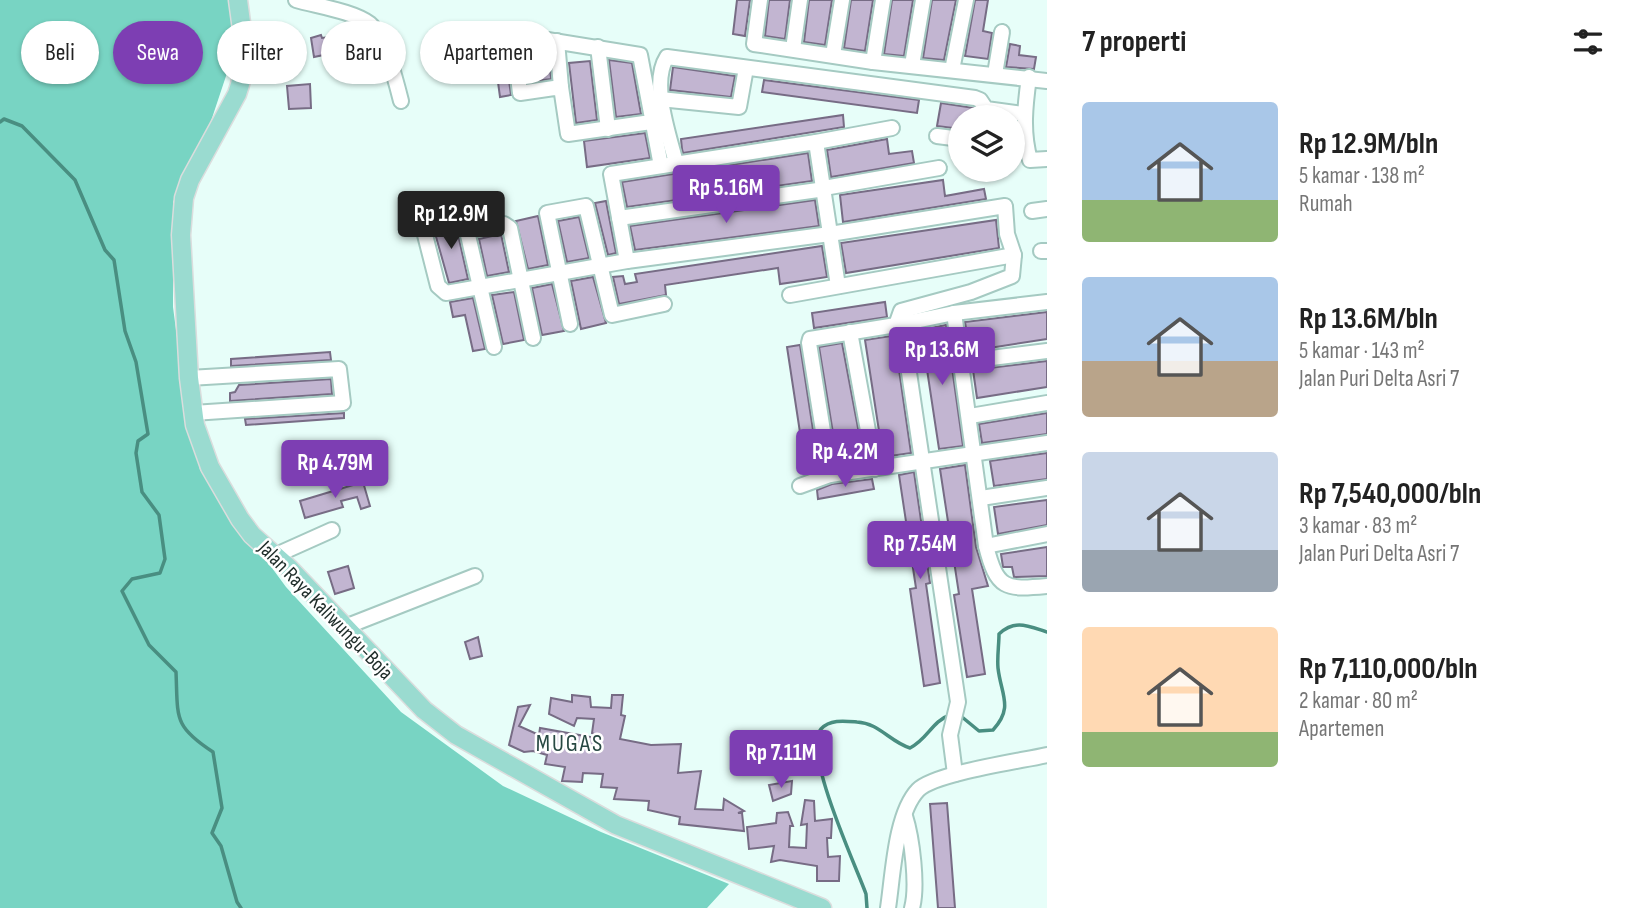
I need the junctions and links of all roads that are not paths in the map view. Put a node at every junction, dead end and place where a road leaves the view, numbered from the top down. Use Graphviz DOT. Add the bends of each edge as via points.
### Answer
graph roads {
  1 [pos="238,0"];
  2 [pos="296,0"];
  3 [pos="760,0"];
  4 [pos="800,0"];
  5 [pos="842,0"];
  6 [pos="883,0"];
  7 [pos="923,0"];
  8 [pos="966,0"];
  9 [pos="1002,32"];
  10 [pos="557,41"];
  11 [pos="598,47"];
  12 [pos="793,49"];
  13 [pos="833,55"];
  14 [pos="873,62"];
  15 [pos="912,65"];
  16 [pos="746,68"];
  17 [pos="952,70"];
  18 [pos="995,74"];
  19 [pos="1029,77"];
  20 [pos="1047,81"];
  21 [pos="519,84"];
  22 [pos="561,87"];
  23 [pos="660,99"];
  24 [pos="401,100"];
  25 [pos="983,105"];
  26 [pos="1024,105"];
  27 [pos="651,122"];
  28 [pos="608,128"];
  29 [pos="892,128"];
  30 [pos="937,136"];
  31 [pos="948,137"];
  32 [pos="816,142"];
  33 [pos="1025,154"];
  34 [pos="1047,159"];
  35 [pos="668,165"];
  36 [pos="939,167"];
  37 [pos="825,189"];
  38 [pos="619,218"];
  39 [pos="423,227"];
  40 [pos="830,234"];
  41 [pos="1014,255"];
  42 [pos="627,261"];
  43 [pos="601,266"];
  44 [pos="558,273"];
  45 [pos="521,281"];
  46 [pos="838,286"];
  47 [pos="481,289"];
  48 [pos="790,295"];
  49 [pos="1047,302"];
  50 [pos="664,304"];
  51 [pos="954,313"];
  52 [pos="570,324"];
  53 [pos="896,325"];
  54 [pos="850,332"];
  55 [pos="533,338"];
  56 [pos="494,347"];
  57 [pos="1047,351"];
  58 [pos="960,362"];
  59 [pos="188,377"];
  60 [pos="1047,403"];
  61 [pos="193,413"];
  62 [pos="970,416"];
  63 [pos="1047,443"];
  64 [pos="974,453"];
  65 [pos="924,461"];
  66 [pos="875,469"];
  67 [pos="830,475"];
  68 [pos="800,486"];
  69 [pos="1047,488"];
  70 [pos="981,498"];
  71 [pos="332,530"];
  72 [pos="1047,534"];
  73 [pos="986,546"];
  74 [pos="274,556"];
  75 [pos="475,576"];
  76 [pos="1047,586"];
  77 [pos="345,627"];
  78 [pos="1047,755"];
  79 [pos="955,774"];
  80 [pos="905,815"];
  81 [pos="822,908"];
  82 [pos="888,908"];
  83 [pos="912,908"];
  1 -- 59 [label="main road, Jalan Raya Kaliwungu-Boja" via="243,78 190,180 183,205"];
  2 -- 24 [label="street" via="356,16 370,25"];
  3 -- 12 [label="street" via="754,44"];
  4 -- 12 [label="street"];
  5 -- 13 [label="street"];
  6 -- 14 [label="street"];
  7 -- 15 [label="street"];
  8 -- 17 [label="street"];
  9 -- 18 [label="street"];
  10 -- 11 [label="street"];
  10 -- 22 [label="street"];
  11 -- 27 [label="street" via="640,55"];
  11 -- 28 [label="street"];
  12 -- 13 [label="street"];
  13 -- 14 [label="street"];
  14 -- 15 [label="street"];
  15 -- 17 [label="street"];
  16 -- 23 [label="street" via="739,107"];
  16 -- 23 [label="street" via="667,57 662,64"];
  16 -- 25 [label="street" via="975,98"];
  17 -- 18 [label="street"];
  18 -- 19 [label="street"];
  19 -- 20 [label="street"];
  19 -- 26 [label="street"];
  21 -- 22 [label="street" via="520,93"];
  22 -- 28 [label="street" via="568,134"];
  23 -- 35 [label="street"];
  27 -- 28 [label="street"];
  27 -- 35 [label="street"];
  29 -- 32 [label="street"];
  30 -- 31 [label="street"];
  32 -- 35 [label="street"];
  32 -- 37 [label="street"];
  33 -- 34 [label="street" via="1030,160"];
  35 -- 38 [label="street" via="611,174"];
  36 -- 37 [label="street"];
  37 -- 38 [label="street"];
  37 -- 40 [label="street"];
  38 -- 42 [label="street"];
  39 -- 47 [label="street" via="440,291"];
  40 -- 41 [label="street" via="1005,206"];
  40 -- 42 [label="street"];
  40 -- 46 [label="street"];
  41 -- 46 [label="street"];
  41 -- 53 [label="street" via="1012,275 971,292 901,311"];
  42 -- 43 [label="street"];
  43 -- 44 [label="street"];
  43 -- 44 [label="street" via="586,206 560,210 547,213"];
  43 -- 50 [label="street" via="612,315"];
  44 -- 45 [label="street"];
  44 -- 52 [label="street"];
  45 -- 47 [label="street"];
  45 -- 47 [label="street" via="510,228 504,224 466,226"];
  45 -- 55 [label="street"];
  46 -- 48 [label="street"];
  47 -- 56 [label="street"];
  49 -- 51 [label="street"];
  51 -- 53 [label="street"];
  51 -- 58 [label="street"];
  53 -- 54 [label="street"];
  53 -- 65 [label="street" via="904,339"];
  54 -- 66 [label="street"];
  54 -- 67 [label="street" via="810,339 809,343"];
  57 -- 58 [label="street"];
  58 -- 62 [label="street"];
  59 -- 61 [label="main road, Jalan Raya Kaliwungu-Boja"];
  59 -- 61 [label="street" via="339,369 343,403"];
  60 -- 62 [label="street"];
  61 -- 74 [label="main road, Jalan Raya Kaliwungu-Boja" via="201,446 224,493 252,535"];
  62 -- 64 [label="street"];
  63 -- 64 [label="street"];
  64 -- 65 [label="street"];
  64 -- 70 [label="street"];
  65 -- 66 [label="street"];
  65 -- 79 [label="street" via="958,702 950,735"];
  66 -- 67 [label="street"];
  67 -- 68 [label="street"];
  69 -- 70 [label="street"];
  70 -- 73 [label="street"];
  71 -- 74 [label="street"];
  72 -- 73 [label="street"];
  73 -- 76 [label="street" via="992,570 1001,581 1017,589"];
  74 -- 77 [label="main road, Jalan Raya Kaliwungu-Boja"];
  75 -- 77 [label="street"];
  77 -- 81 [label="main road, Jalan Raya Kaliwungu-Boja" via="424,710 485,753 616,825"];
  78 -- 79 [label="street"];
  79 -- 80 [label="street" via="921,787"];
  80 -- 82 [label="street"];
  80 -- 83 [label="street" via="910,832"];
}
